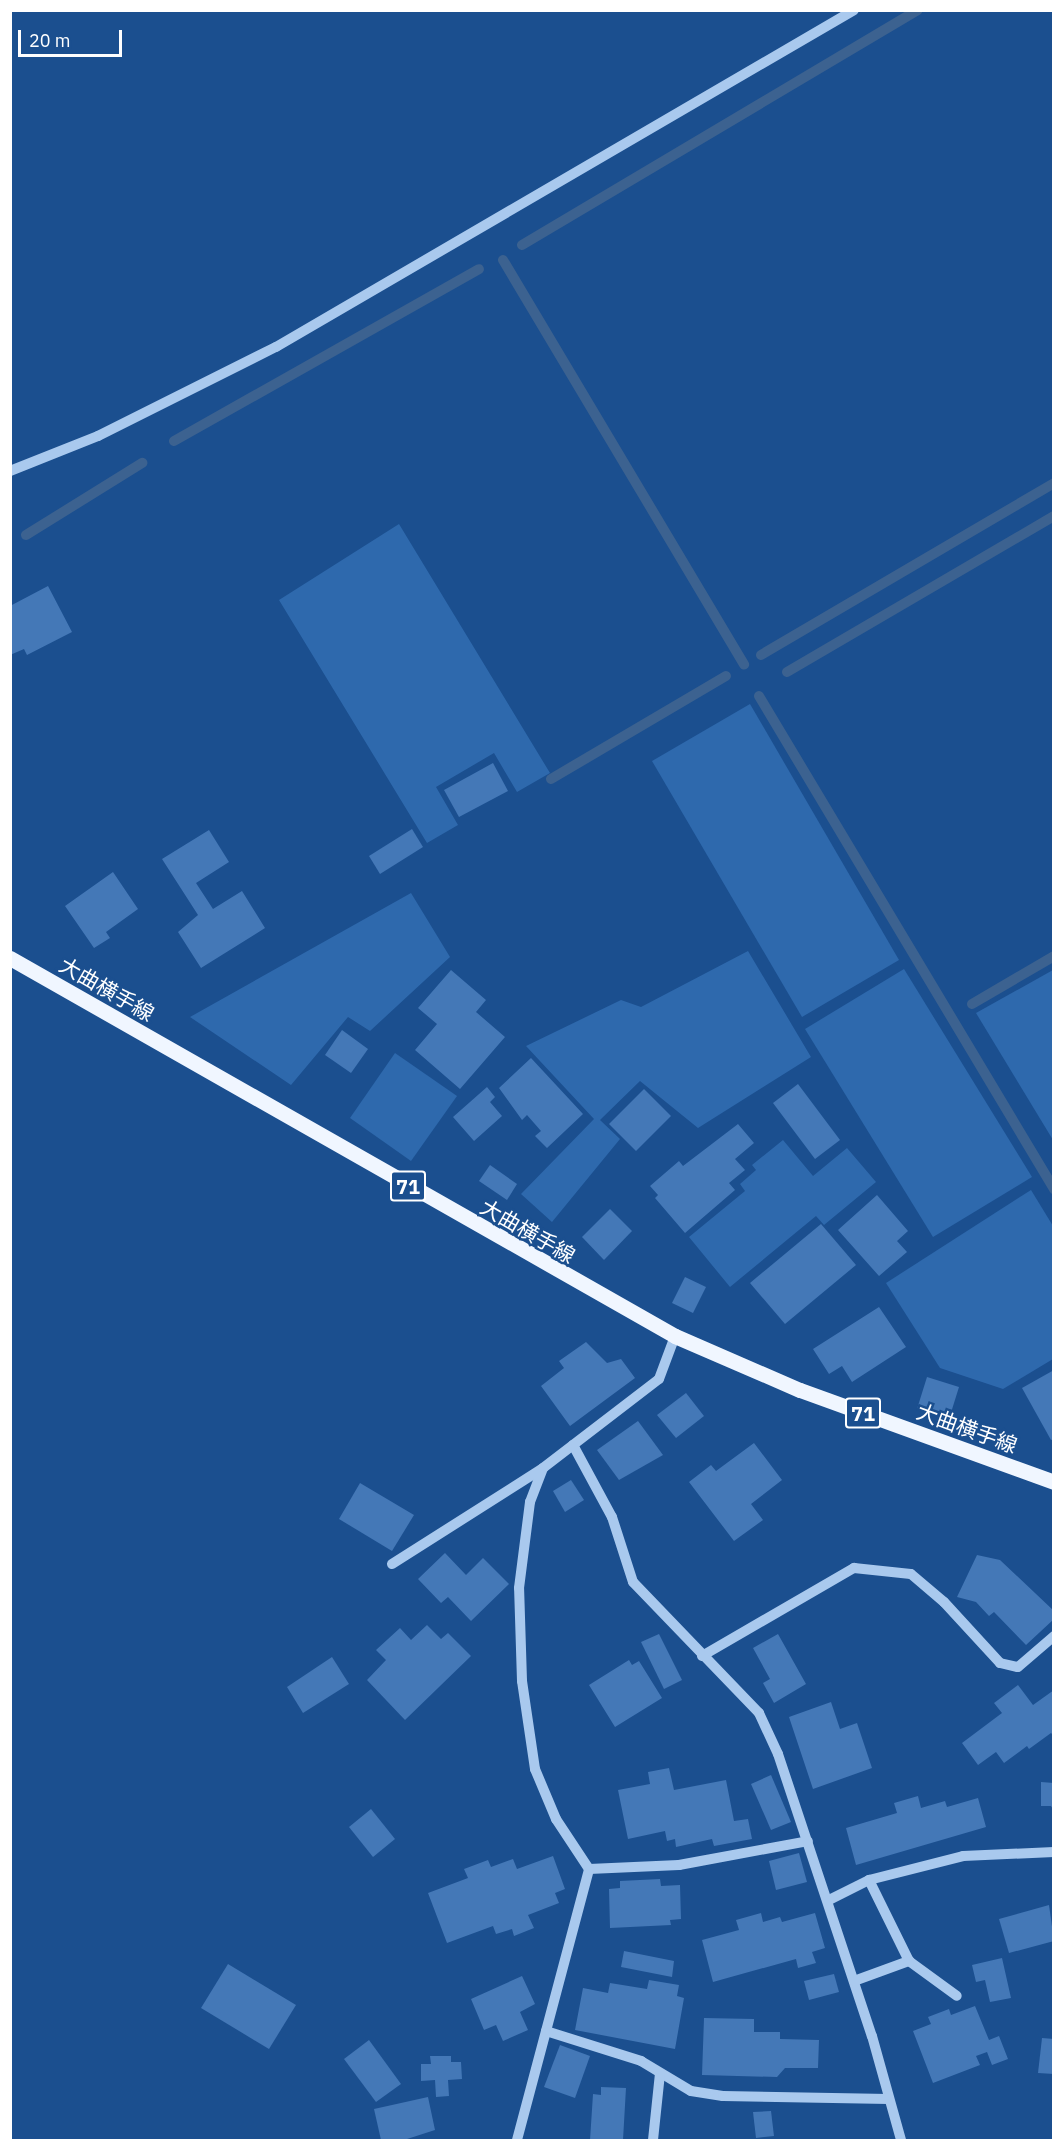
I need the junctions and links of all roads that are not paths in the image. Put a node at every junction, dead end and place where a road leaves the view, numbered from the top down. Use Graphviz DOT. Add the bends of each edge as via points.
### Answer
graph roads {
  1 [pos="854,10"];
  2 [pos="10,471"];
  3 [pos="10,958"];
  4 [pos="675,1336"];
  5 [pos="573,1445"];
  6 [pos="543,1468"];
  7 [pos="1053,1482"];
  8 [pos="392,1564"];
  9 [pos="1053,1636"];
  10 [pos="702,1656"];
  11 [pos="808,1841"];
  12 [pos="1053,1852"];
  13 [pos="589,1869"];
  14 [pos="869,1880"];
  15 [pos="829,1900"];
  16 [pos="909,1961"];
  17 [pos="854,1981"];
  18 [pos="957,1996"];
  19 [pos="546,2031"];
  20 [pos="660,2073"];
  21 [pos="889,2098"];
  22 [pos="517,2140"];
  23 [pos="653,2140"];
  24 [pos="900,2140"];
  1 -- 2 [label="street" via="276,347 98,436"];
  3 -- 4 [label="main road, 大曲横手線 / 71"];
  4 -- 5 [label="street" via="658,1379"];
  4 -- 7 [label="main road, 大曲横手線 / 71" via="800,1390"];
  5 -- 6 [label="street"];
  5 -- 10 [label="street" via="612,1517 633,1581"];
  6 -- 8 [label="street"];
  6 -- 13 [label="street" via="530,1502 519,1588 522,1681 535,1769 556,1820"];
  9 -- 10 [label="street" via="1018,1667 1000,1663 944,1602 911,1574 854,1568"];
  10 -- 11 [label="street" via="759,1713"];
  11 -- 13 [label="street" via="679,1865"];
  11 -- 15 [label="street"];
  12 -- 14 [label="street" via="963,1856"];
  13 -- 19 [label="street"];
  14 -- 15 [label="street"];
  14 -- 16 [label="street"];
  15 -- 17 [label="street"];
  16 -- 17 [label="street"];
  16 -- 18 [label="street"];
  17 -- 21 [label="street"];
  19 -- 20 [label="street" via="641,2061"];
  19 -- 22 [label="street"];
  20 -- 21 [label="street" via="691,2091 723,2096"];
  20 -- 23 [label="street"];
  21 -- 24 [label="street"];
}
